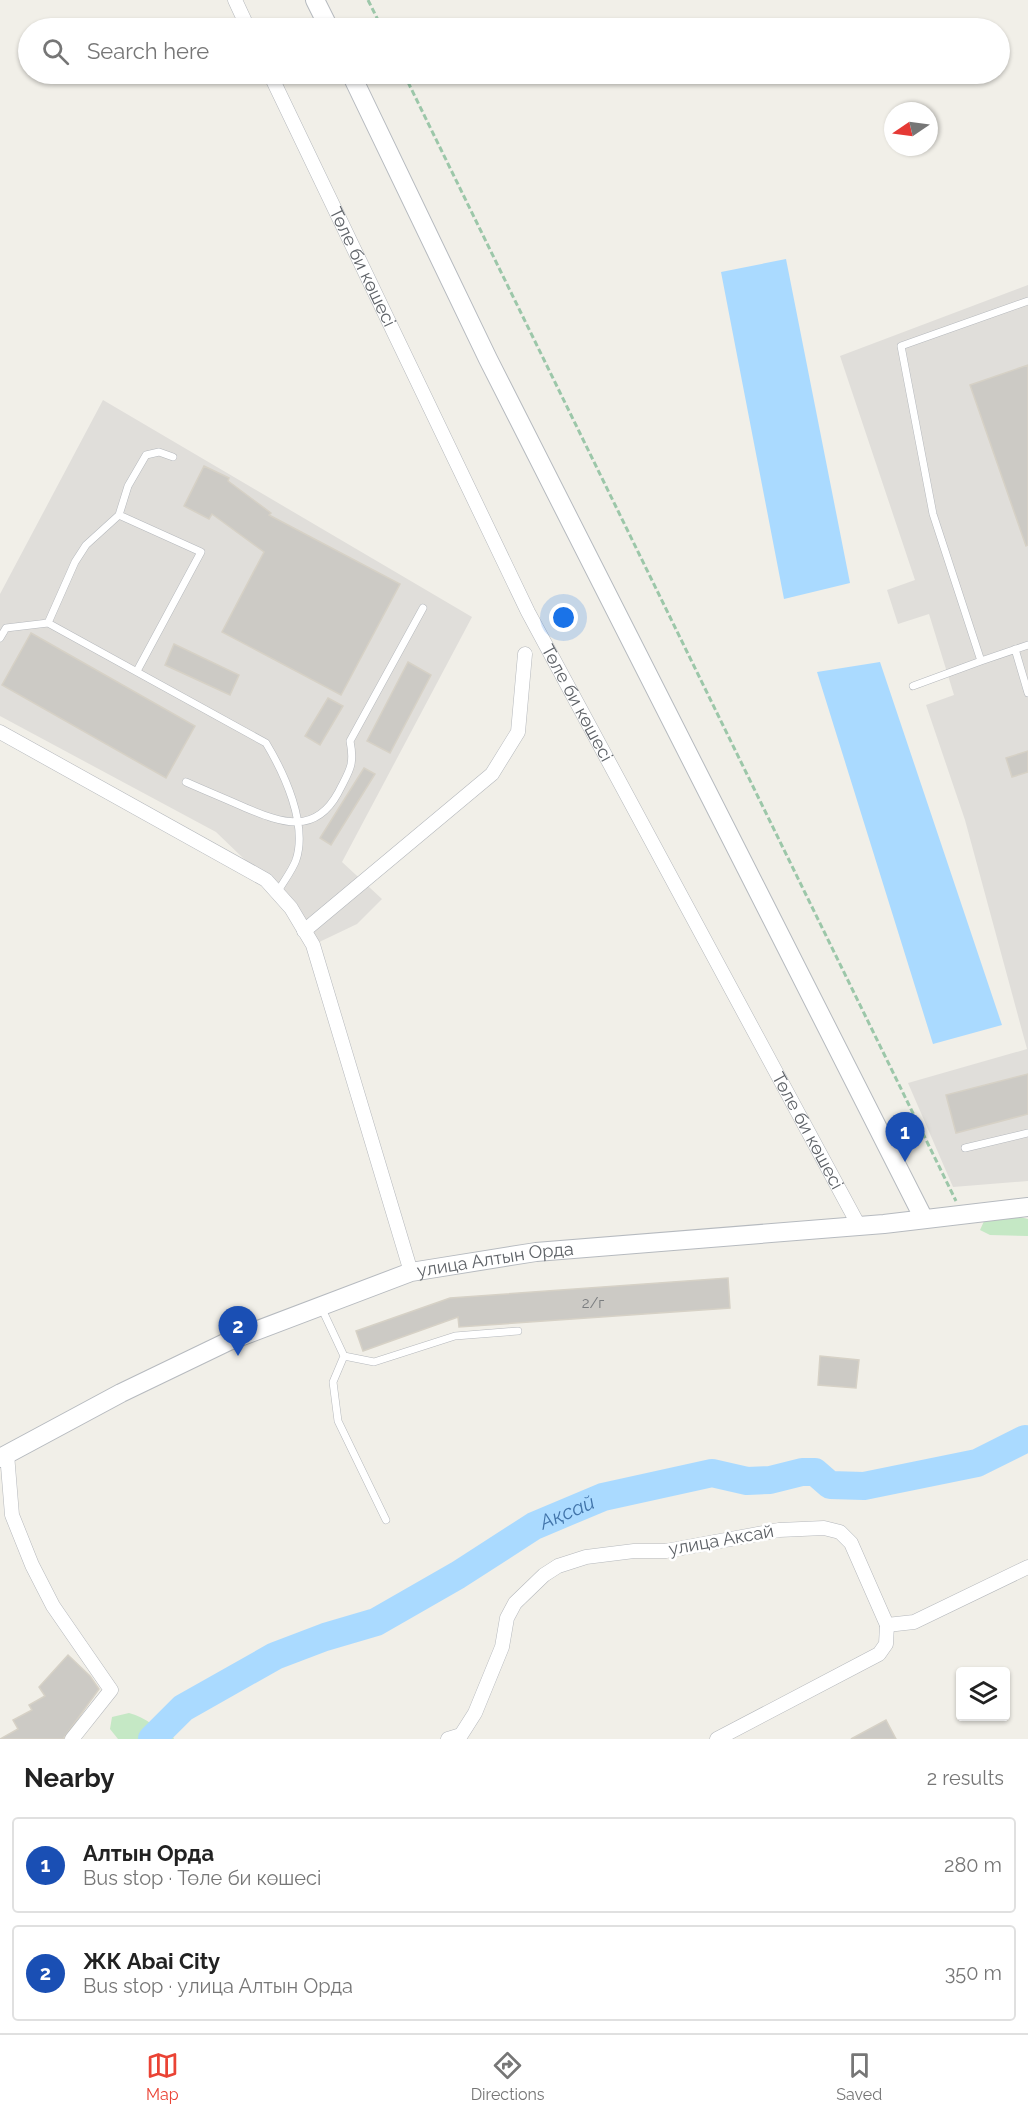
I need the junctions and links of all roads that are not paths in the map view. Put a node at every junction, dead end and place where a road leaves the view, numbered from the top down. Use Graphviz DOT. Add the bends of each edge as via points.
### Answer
graph roads {
  1 [pos="235,0"];
  2 [pos="315,0"];
  3 [pos="243,18"];
  4 [pos="324,18"];
  5 [pos="275,84"];
  6 [pos="356,84"];
  7 [pos="1028,301"];
  8 [pos="173,457"];
  9 [pos="119,515"];
  10 [pos="423,608"];
  11 [pos="48,623"];
  12 [pos="0,638"];
  13 [pos="1028,645"];
  14 [pos="1015,649"];
  15 [pos="525,654"];
  16 [pos="981,661"];
  17 [pos="137,671"];
  18 [pos="1026,679"];
  19 [pos="913,686"];
  20 [pos="1028,693"];
  21 [pos="0,732"];
  22 [pos="186,782"];
  23 [pos="298,823"];
  24 [pos="277,893"];
  25 [pos="304,931"];
  26 [pos="1028,1133"];
  27 [pos="965,1148"];
  28 [pos="1028,1208"];
  29 [pos="924,1219"];
  30 [pos="859,1226"];
  31 [pos="411,1272"];
  32 [pos="320,1305"];
  33 [pos="518,1331"];
  34 [pos="344,1356"];
  35 [pos="4,1456"];
  36 [pos="386,1520"];
  37 [pos="1028,1567"];
  38 [pos="887,1625"];
  39 [pos="72,1739"];
  40 [pos="448,1739"];
  41 [pos="717,1739"];
  1 -- 3 [label="street"];
  2 -- 4 [label="main road"];
  5 -- 30 [label="street, Төле би көшесі" via="528,612"];
  6 -- 29 [label="main road" via="488,359"];
  7 -- 16 [label="lane" via="901,346 933,514"];
  8 -- 9 [label="lane" via="159,452 146,455 128,486"];
  9 -- 11 [label="lane" via="86,545"];
  9 -- 17 [label="lane" via="201,552"];
  10 -- 23 [label="lane" via="350,741 354,762 333,800 308,821"];
  11 -- 12 [label="lane" via="6,628"];
  11 -- 17 [label="lane"];
  13 -- 14 [label="lane"];
  14 -- 16 [label="lane"];
  14 -- 18 [label="lane"];
  15 -- 25 [label="street" via="518,732 492,774"];
  16 -- 19 [label="lane"];
  17 -- 23 [label="lane" via="266,743 285,776"];
  18 -- 20 [label="lane"];
  21 -- 24 [label="street" via="266,880"];
  22 -- 23 [label="lane" via="273,821"];
  23 -- 24 [label="lane" via="296,859"];
  24 -- 25 [label="street"];
  25 -- 31 [label="street" via="313,945"];
  26 -- 27 [label="lane"];
  28 -- 29 [label="main road, улица Алтын Орда"];
  29 -- 30 [label="main road, улица Алтын Орда"];
  30 -- 31 [label="main road, улица Алтын Орда" via="536,1252"];
  31 -- 32 [label="main road, улица Алтын Орда"];
  32 -- 34 [label="lane"];
  32 -- 35 [label="main road, улица Алтын Орда" via="228,1341"];
  33 -- 34 [label="lane" via="455,1336 374,1362"];
  34 -- 36 [label="lane" via="333,1382 338,1422"];
  35 -- 39 [label="street" via="12,1515 32,1565 54,1606 111,1690"];
  37 -- 38 [label="street" via="914,1622"];
  38 -- 40 [label="street, улица Аксай" via="851,1544 840,1532 824,1528 779,1530 666,1551 586,1557 544,1575 515,1603 475,1713 461,1735"];
  38 -- 41 [label="street" via="886,1644 879,1654"];
}
